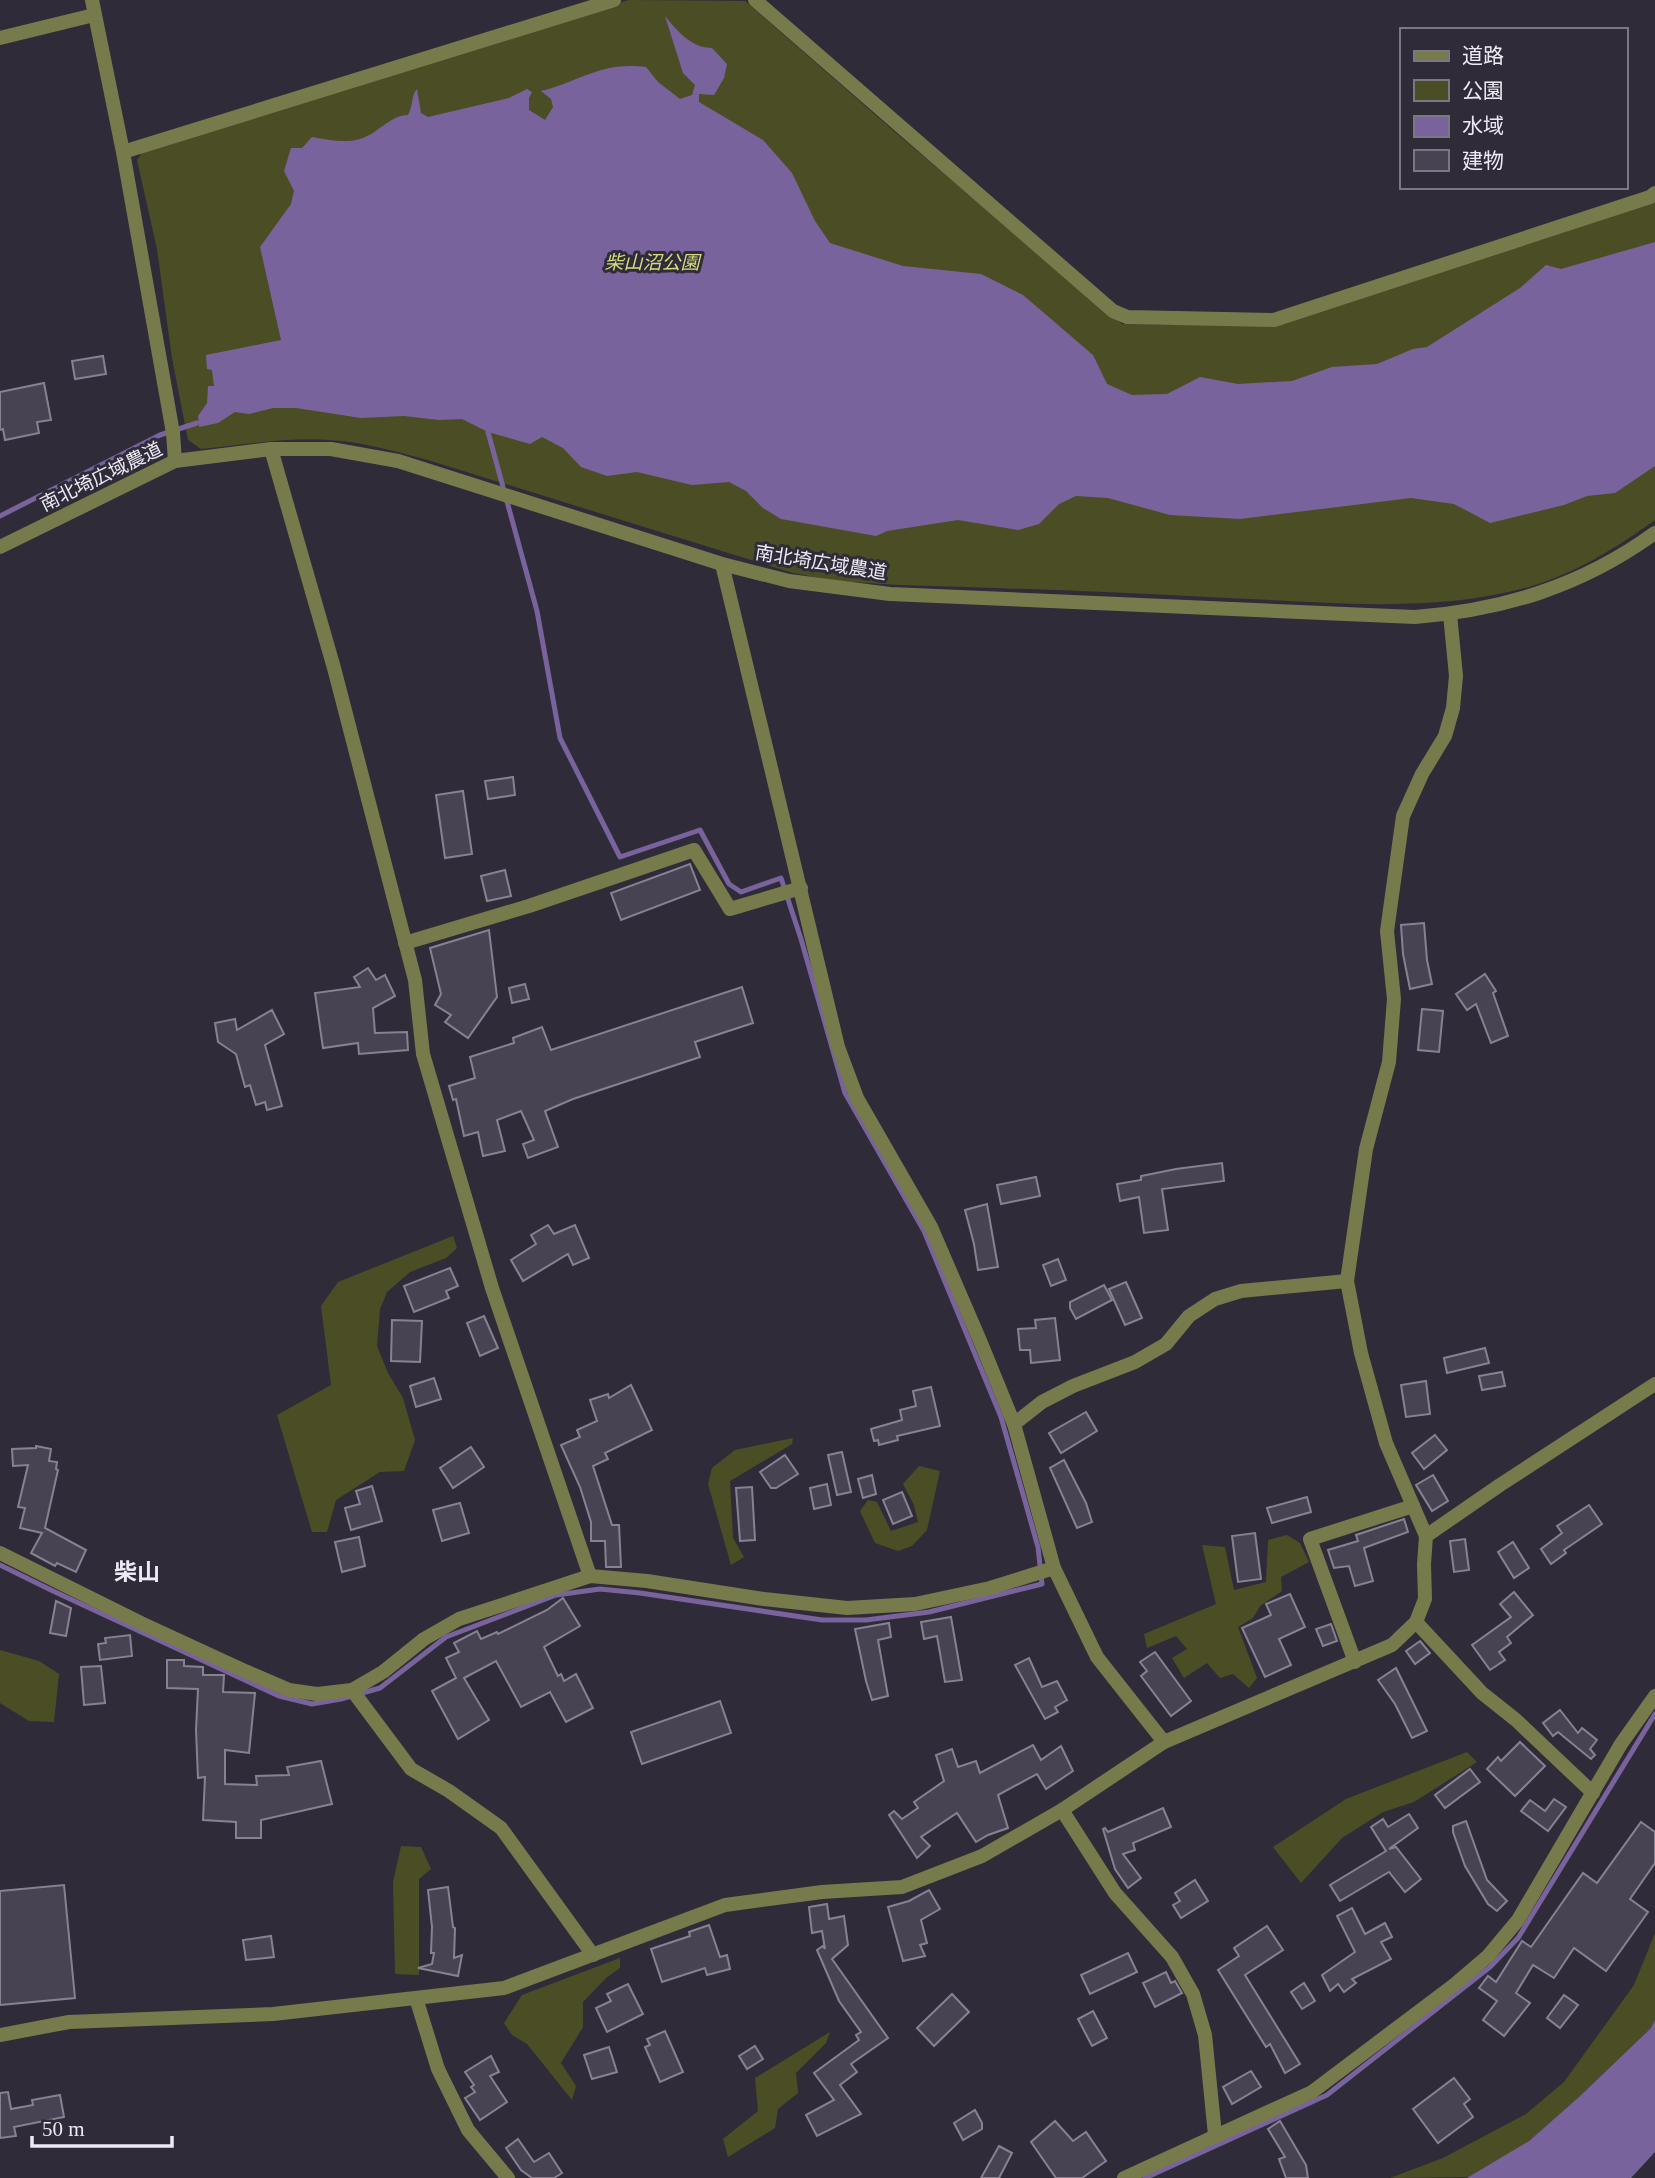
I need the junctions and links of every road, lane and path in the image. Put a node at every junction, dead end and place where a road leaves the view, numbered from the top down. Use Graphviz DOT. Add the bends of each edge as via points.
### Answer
graph roads {
  1 [pos="614,0"];
  2 [pos="755,0"];
  3 [pos="93,7"];
  4 [pos="0,38"];
  5 [pos="124,152"];
  6 [pos="1655,193"];
  7 [pos="271,449"];
  8 [pos="175,461"];
  9 [pos="1655,533"];
  10 [pos="0,547"];
  11 [pos="722,564"];
  12 [pos="1450,614"];
  13 [pos="801,888"];
  14 [pos="405,943"];
  15 [pos="1346,1281"];
  16 [pos="1655,1384"];
  17 [pos="1014,1424"];
  18 [pos="1413,1506"];
  19 [pos="1426,1536"];
  20 [pos="0,1553"];
  21 [pos="1054,1568"];
  22 [pos="590,1576"];
  23 [pos="1416,1622"];
  24 [pos="1355,1662"];
  25 [pos="352,1690"];
  26 [pos="1655,1696"];
  27 [pos="1164,1742"];
  28 [pos="1593,1793"];
  29 [pos="1062,1810"];
  30 [pos="593,1955"];
  31 [pos="416,1998"];
  32 [pos="0,2035"];
  33 [pos="1214,2135"];
  34 [pos="508,2178"];
  35 [pos="1124,2178"];
  1 -- 5 [label="street"];
  2 -- 6 [label="street" via="1103,302 1127,317 1274,320"];
  3 -- 4 [label="street"];
  3 -- 5 [label="street"];
  5 -- 8 [label="street"];
  7 -- 8 [label="street, 南北埼広域農道"];
  7 -- 11 [label="street, 南北埼広域農道" via="331,449 398,461"];
  7 -- 14 [label="street"];
  8 -- 10 [label="street, 南北埼広域農道"];
  9 -- 12 [label="street, 南北埼広域農道" via="1583,577 1519,601"];
  11 -- 12 [label="street, 南北埼広域農道" via="789,581 890,594 1415,617"];
  11 -- 13 [label="street"];
  12 -- 15 [label="street" via="1456,676 1452,708 1445,736 1403,816 1387,931 1394,999 1389,1062 1366,1149"];
  13 -- 14 [label="street" via="730,909 694,849"];
  13 -- 17 [label="street" via="838,1047 857,1098 931,1227"];
  14 -- 22 [label="street" via="415,980 423,1054 492,1288"];
  15 -- 17 [label="street" via="1241,1291 1215,1299 1189,1316 1166,1344 1042,1402"];
  15 -- 18 [label="street" via="1386,1443"];
  16 -- 19 [label="street"];
  17 -- 21 [label="street"];
  18 -- 19 [label="street"];
  18 -- 24 [label="street" via="1310,1539"];
  19 -- 23 [label="street" via="1425,1599"];
  20 -- 25 [label="street" via="289,1690 317,1694"];
  21 -- 22 [label="street" via="915,1604 847,1608"];
  21 -- 27 [label="street" via="1097,1657"];
  22 -- 25 [label="street" via="459,1619"];
  23 -- 24 [label="street" via="1392,1645"];
  23 -- 28 [label="street" via="1482,1693"];
  24 -- 27 [label="street"];
  25 -- 30 [label="street" via="411,1769 501,1828"];
  26 -- 28 [label="street"];
  27 -- 29 [label="street"];
  28 -- 33 [label="street" via="1518,1920 1488,1956 1312,2092"];
  29 -- 30 [label="street" via="982,1856 902,1887 725,1905"];
  29 -- 33 [label="street" via="1115,1893 1172,1957 1193,1994 1205,2035"];
  30 -- 31 [label="street" via="504,1988"];
  31 -- 32 [label="street" via="273,2014 69,2022"];
  31 -- 34 [label="street" via="438,2069 468,2130"];
  33 -- 35 [label="street"];
}
